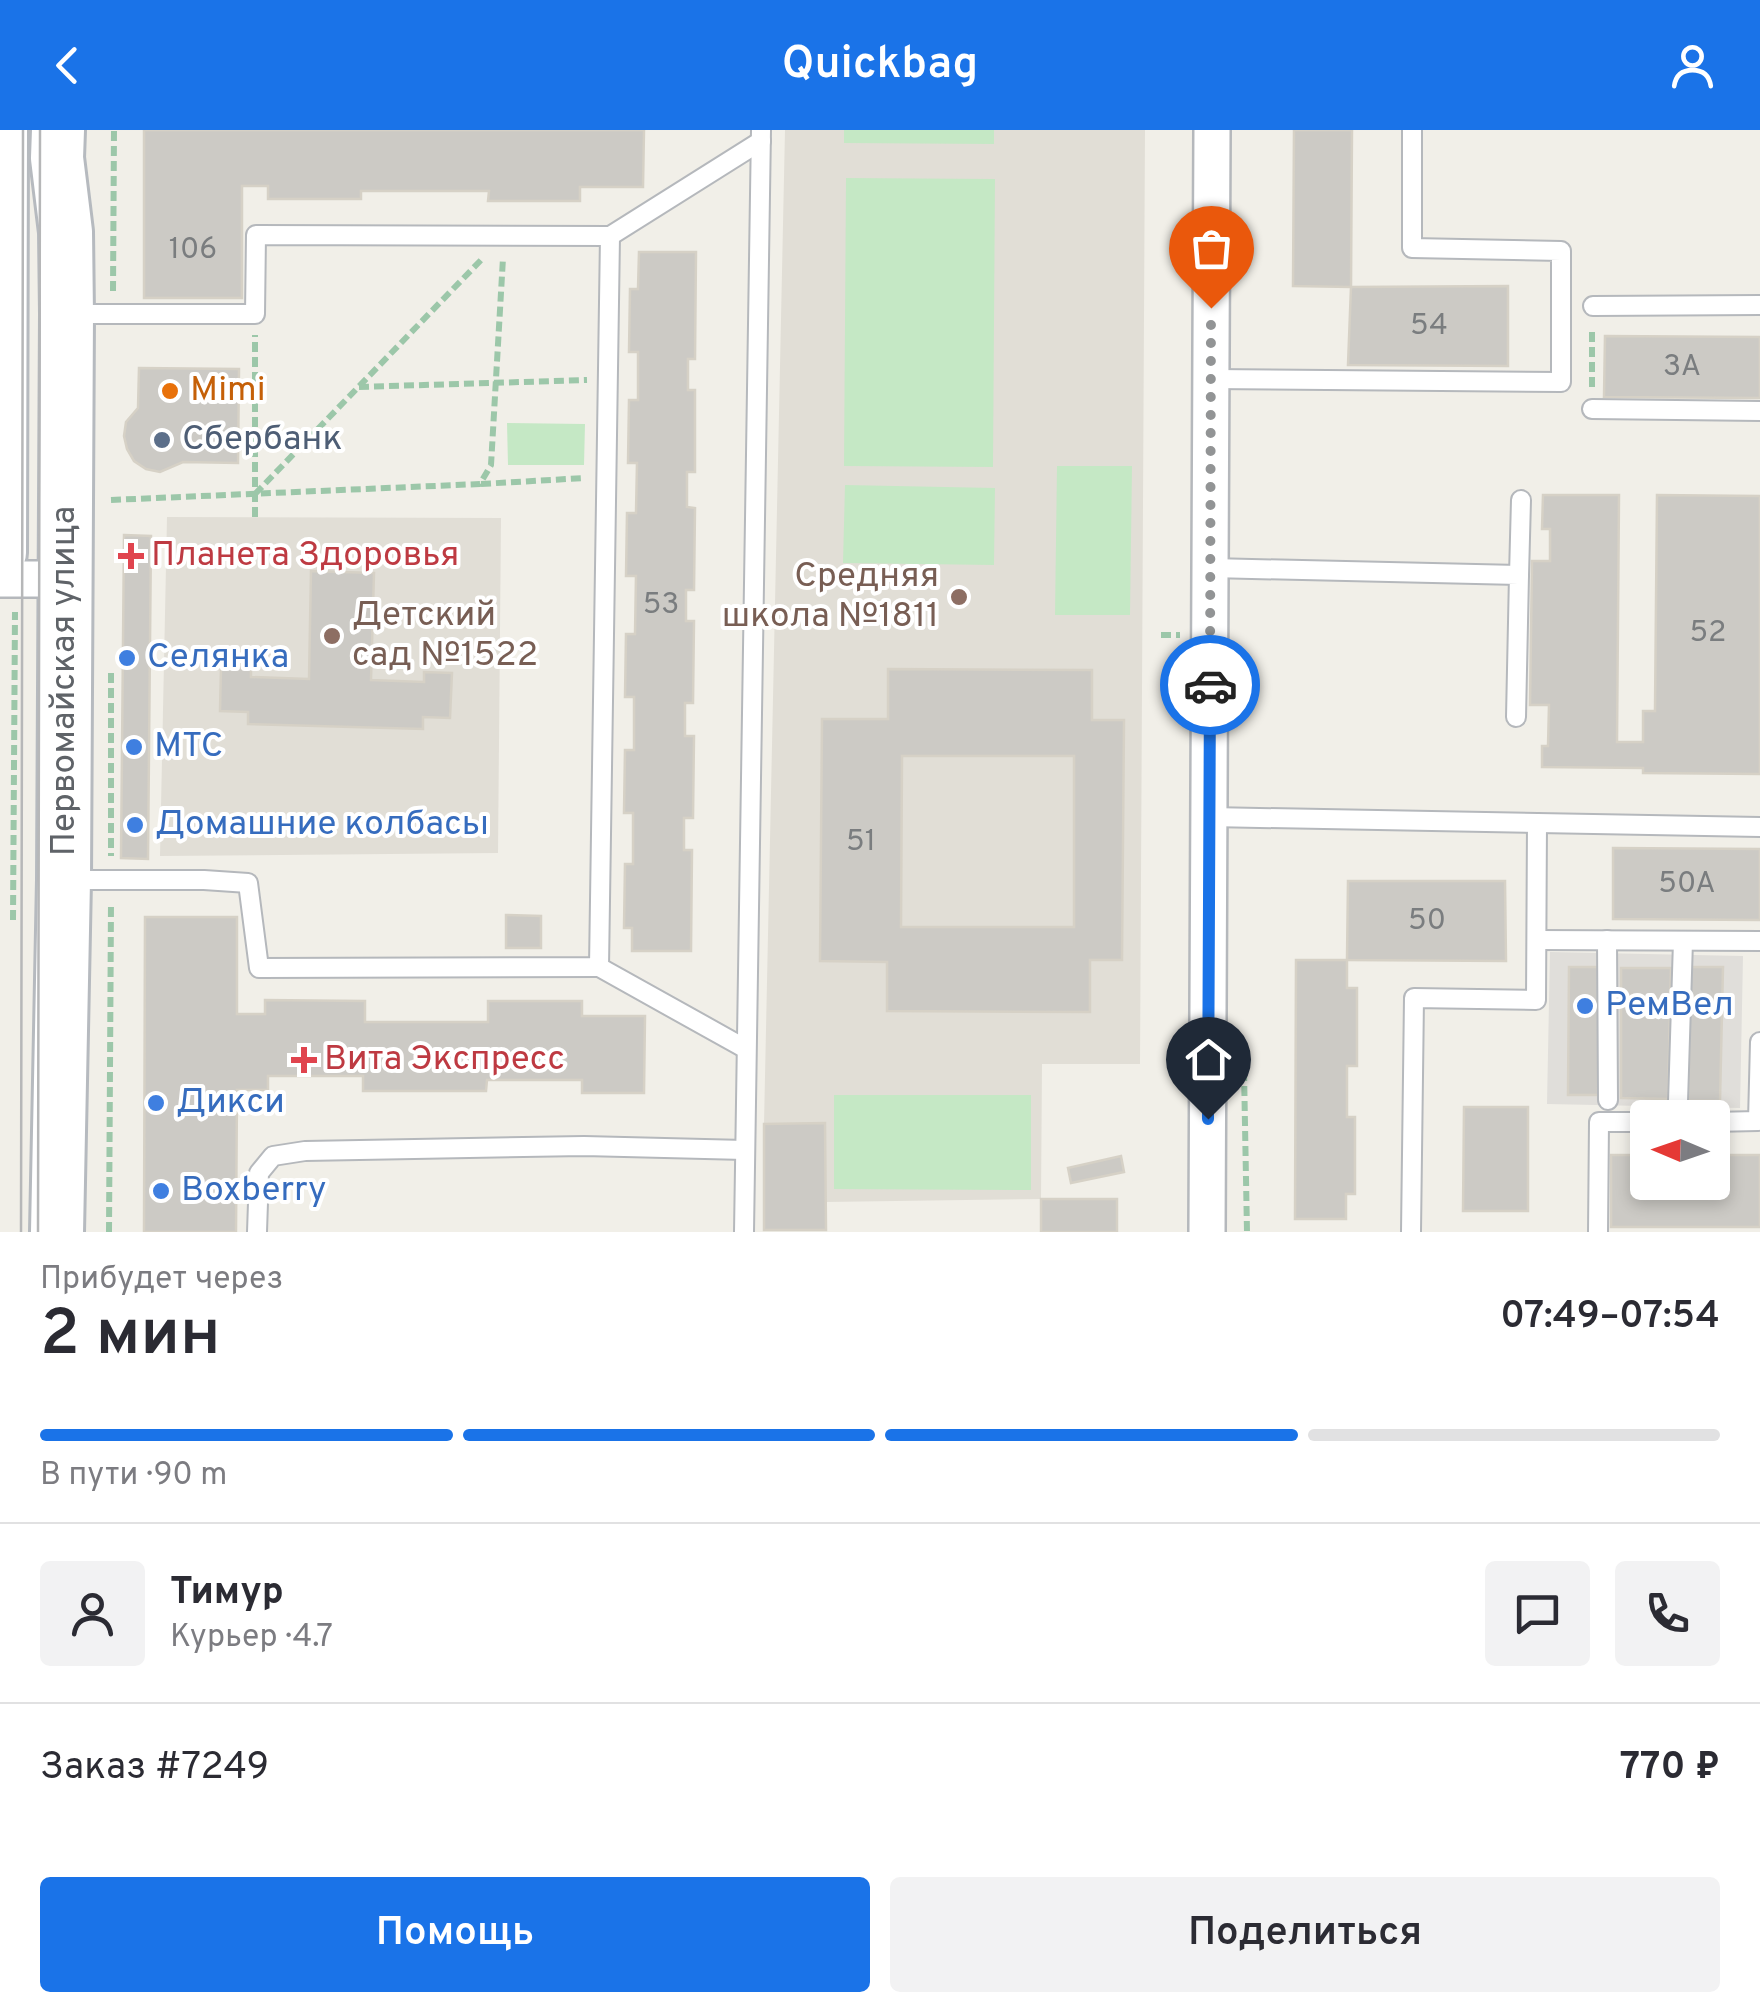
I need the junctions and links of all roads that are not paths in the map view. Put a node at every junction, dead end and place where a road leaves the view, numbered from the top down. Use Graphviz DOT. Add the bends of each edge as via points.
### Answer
graph roads {
  1 [pos="1,130"];
  2 [pos="58,130"];
  3 [pos="1212,130"];
  4 [pos="1412,130"];
  5 [pos="761,135"];
  6 [pos="0,150"];
  7 [pos="610,236"];
  8 [pos="1760,305"];
  9 [pos="1592,306"];
  10 [pos="90,314"];
  11 [pos="1211,379"];
  12 [pos="1592,409"];
  13 [pos="1760,411"];
  14 [pos="1521,500"];
  15 [pos="0,553"];
  16 [pos="1211,568"];
  17 [pos="1519,576"];
  18 [pos="0,579"];
  19 [pos="64,579"];
  20 [pos="1516,718"];
  21 [pos="1210,817"];
  22 [pos="1537,823"];
  23 [pos="1760,826"];
  24 [pos="88,880"];
  25 [pos="1538,940"];
  26 [pos="1608,940"];
  27 [pos="1682,941"];
  28 [pos="1760,941"];
  29 [pos="598,967"];
  30 [pos="1760,1042"];
  31 [pos="746,1049"];
  32 [pos="1608,1100"];
  33 [pos="1678,1100"];
  34 [pos="1630,1122"];
  35 [pos="1730,1122"];
  36 [pos="745,1150"];
  37 [pos="57,1232"];
  38 [pos="257,1232"];
  39 [pos="744,1232"];
  40 [pos="1207,1232"];
  41 [pos="1411,1232"];
  42 [pos="1598,1232"];
  1 -- 6 [label="main road, Первомайская улица"];
  2 -- 10 [label="main road, Первомайская улица" via="66,232"];
  3 -- 11 [label="street"];
  4 -- 11 [label="lane" via="1412,248 1561,251 1562,382"];
  5 -- 7 [label="lane"];
  5 -- 31 [label="lane"];
  6 -- 15 [label="main road, Первомайская улица"];
  7 -- 10 [label="lane" via="256,235 255,314"];
  7 -- 29 [label="lane"];
  8 -- 9 [label="lane"];
  10 -- 19 [label="main road, Первомайская улица"];
  11 -- 16 [label="street"];
  12 -- 13 [label="lane"];
  14 -- 17 [label="lane"];
  16 -- 17 [label="lane"];
  16 -- 21 [label="street"];
  17 -- 20 [label="lane"];
  18 -- 19 [label="street"];
  19 -- 24 [label="main road, Первомайская улица"];
  21 -- 22 [label="lane"];
  21 -- 40 [label="street"];
  22 -- 23 [label="lane"];
  22 -- 25 [label="lane"];
  24 -- 29 [label="lane" via="248,883 259,968"];
  24 -- 37 [label="main road, Первомайская улица"];
  25 -- 26 [label="lane"];
  25 -- 41 [label="lane" via="1536,1000 1414,998"];
  26 -- 27 [label="lane"];
  26 -- 32 [label="lane"];
  27 -- 28 [label="lane"];
  27 -- 33 [label="lane"];
  29 -- 31 [label="lane"];
  30 -- 35 [label="lane" via="1758,1122"];
  31 -- 36 [label="lane"];
  34 -- 42 [label="lane" via="1600,1122"];
  36 -- 38 [label="lane" via="663,1156 305,1150 273,1156 258,1172"];
  36 -- 39 [label="lane"];
}
